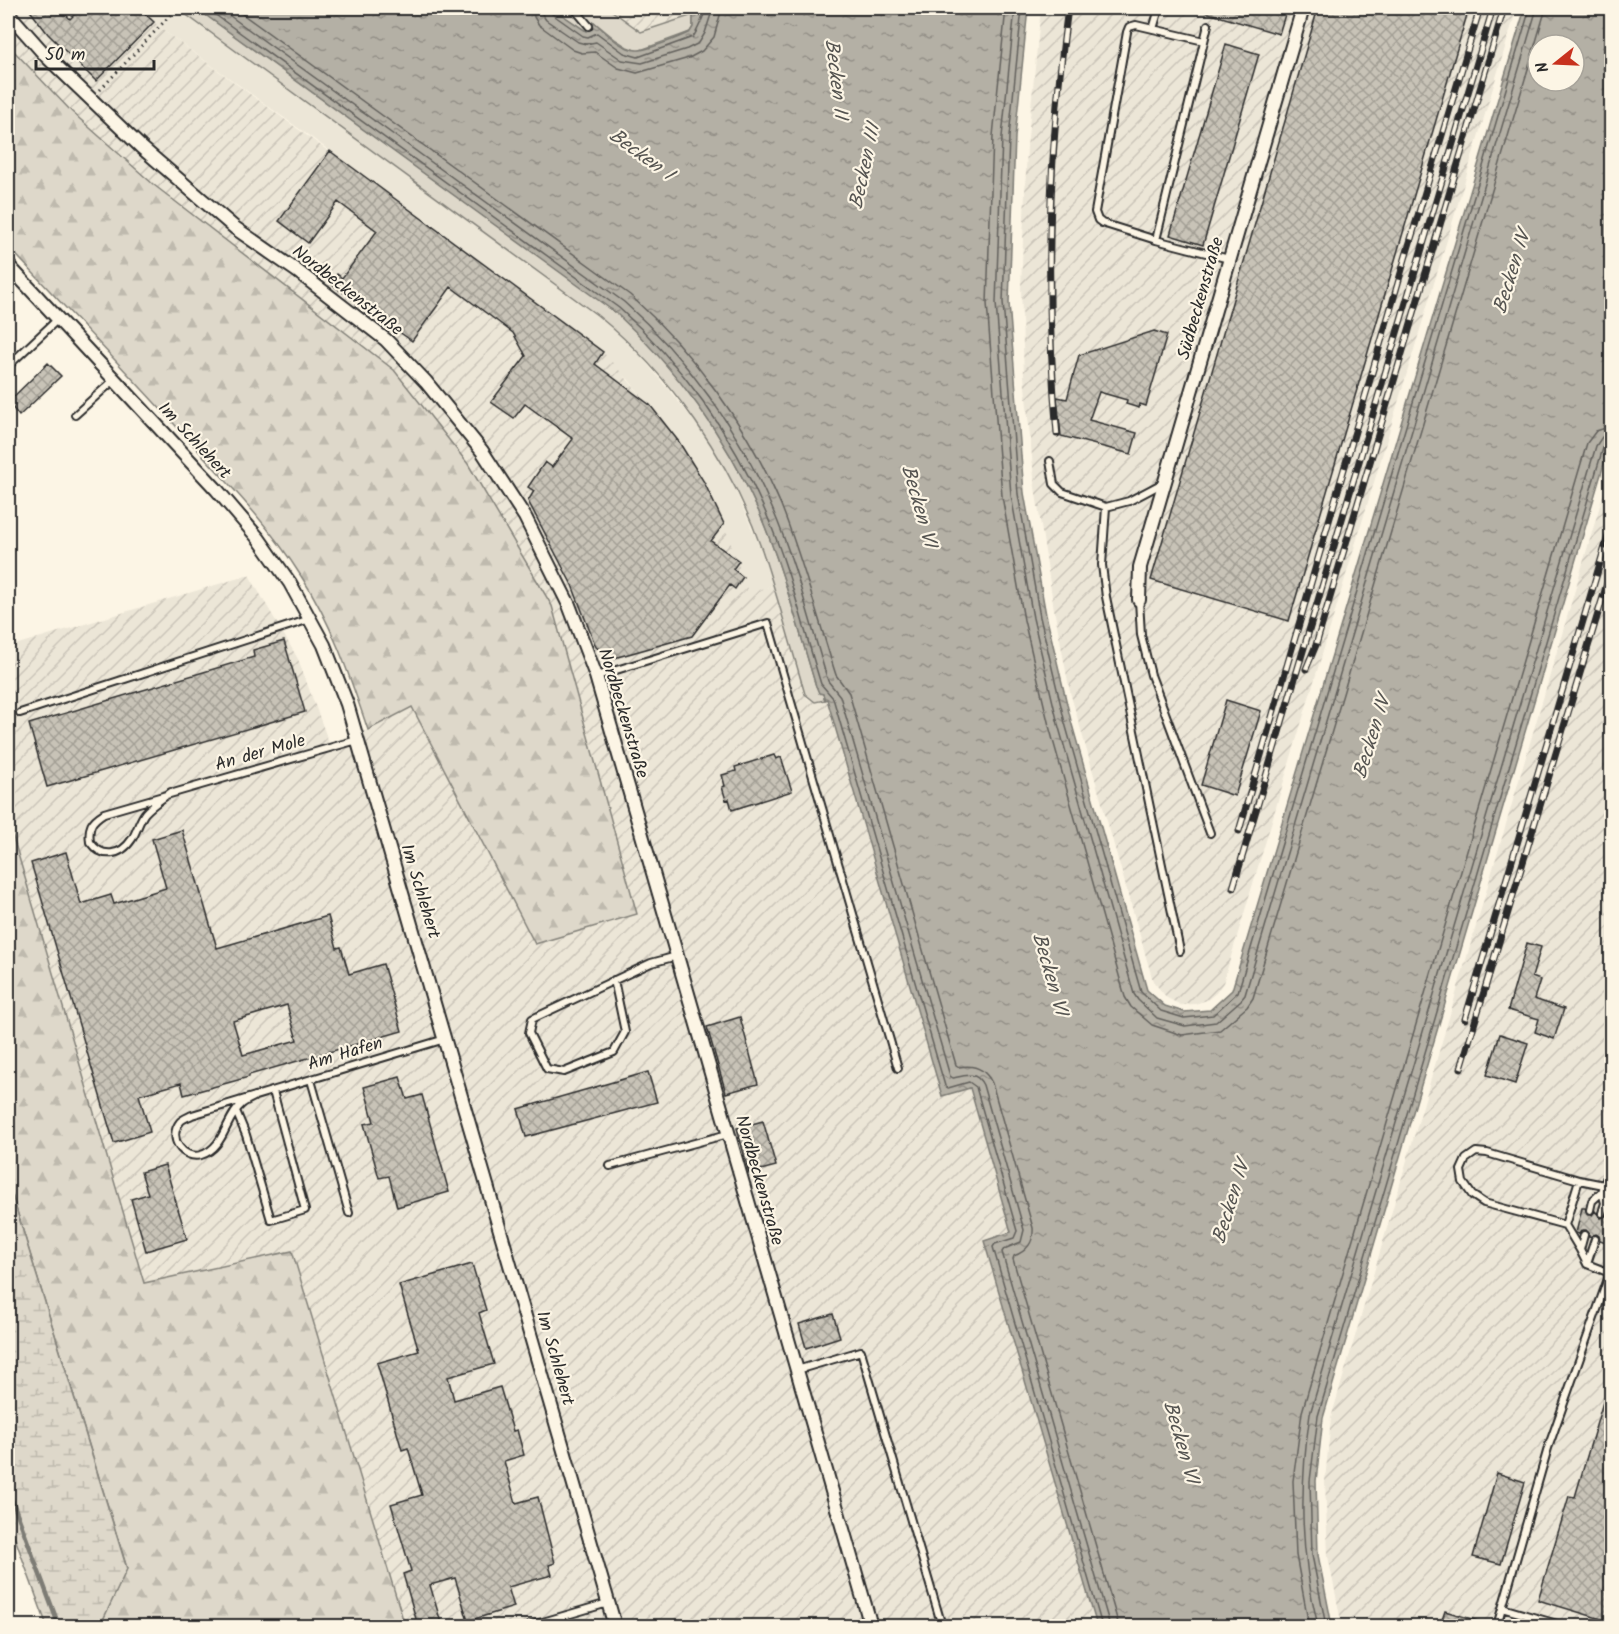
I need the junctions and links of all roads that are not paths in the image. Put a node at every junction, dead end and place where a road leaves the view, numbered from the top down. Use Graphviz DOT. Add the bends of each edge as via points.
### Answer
graph roads {
  1 [pos="574,8"];
  2 [pos="1303,8"];
  3 [pos="1159,9"];
  4 [pos="9,20"];
  5 [pos="589,26"];
  6 [pos="1208,26"];
  7 [pos="1153,29"];
  8 [pos="1204,41"];
  9 [pos="1156,240"];
  10 [pos="1230,260"];
  11 [pos="8,265"];
  12 [pos="58,319"];
  13 [pos="8,366"];
  14 [pos="114,380"];
  15 [pos="75,416"];
  16 [pos="1050,461"];
  17 [pos="1166,482"];
  18 [pos="1106,507"];
  19 [pos="1139,600"];
  20 [pos="310,619"];
  21 [pos="596,676"];
  22 [pos="20,713"];
  23 [pos="357,740"];
  24 [pos="171,792"];
  25 [pos="1210,832"];
  26 [pos="1180,951"];
  27 [pos="677,956"];
  28 [pos="614,980"];
  29 [pos="445,1038"];
  30 [pos="898,1068"];
  31 [pos="311,1080"];
  32 [pos="273,1091"];
  33 [pos="254,1097"];
  34 [pos="236,1111"];
  35 [pos="728,1134"];
  36 [pos="1611,1161"];
  37 [pos="610,1166"];
  38 [pos="1579,1180"];
  39 [pos="1603,1189"];
  40 [pos="1590,1210"];
  41 [pos="349,1213"];
  42 [pos="1602,1214"];
  43 [pos="1565,1225"];
  44 [pos="1584,1236"];
  45 [pos="1595,1239"];
  46 [pos="1580,1250"];
  47 [pos="1587,1264"];
  48 [pos="1611,1271"];
  49 [pos="802,1368"];
  50 [pos="608,1603"];
  51 [pos="1502,1608"];
  52 [pos="529,1626"];
  53 [pos="615,1626"];
  54 [pos="871,1626"];
  55 [pos="942,1626"];
  56 [pos="1497,1626"];
  57 [pos="1564,1626"];
  1 -- 5 [label="lane"];
  2 -- 10 [label="street, Südbeckenstraße"];
  3 -- 7 [label="lane"];
  4 -- 21 [label="street, Nordbeckenstraße" via="141,147 235,228 386,340 426,382 482,451 525,517 569,605"];
  6 -- 8 [label="lane"];
  7 -- 8 [label="lane"];
  7 -- 9 [label="lane" via="1133,25 1127,32 1095,212 1102,223"];
  8 -- 9 [label="lane"];
  9 -- 10 [label="lane"];
  10 -- 17 [label="street, Südbeckenstraße"];
  11 -- 12 [label="street, Im Schlehert"];
  12 -- 13 [label="lane"];
  12 -- 14 [label="street, Im Schlehert"];
  14 -- 15 [label="lane"];
  14 -- 20 [label="street, Im Schlehert" via="259,539"];
  16 -- 18 [label="lane" via="1054,484 1062,492"];
  17 -- 18 [label="lane" via="1129,501"];
  17 -- 19 [label="street, Südbeckenstraße" via="1140,567"];
  18 -- 26 [label="lane" via="1102,565 1106,597"];
  19 -- 25 [label="lane" via="1140,635 1151,675"];
  20 -- 22 [label="lane"];
  20 -- 23 [label="street, Im Schlehert" via="324,645"];
  21 -- 27 [label="street, Nordbeckenstraße"];
  21 -- 30 [label="lane" via="768,623"];
  23 -- 24 [label="lane, An der Mole"];
  23 -- 29 [label="street, Im Schlehert"];
  24 -- 24 [label="lane, An der Mole" via="104,813 90,827 90,842 99,852 110,855 122,851 144,814"];
  27 -- 28 [label="lane"];
  27 -- 35 [label="street, Nordbeckenstraße"];
  28 -- 28 [label="lane" via="532,1019 530,1033 547,1069 564,1072 614,1052 625,1032"];
  29 -- 31 [label="lane, Am Hafen"];
  29 -- 50 [label="street, Im Schlehert"];
  31 -- 32 [label="lane, Am Hafen"];
  31 -- 41 [label="lane"];
  32 -- 33 [label="lane, Am Hafen"];
  32 -- 34 [label="lane" via="305,1210 271,1220"];
  33 -- 34 [label="lane, Am Hafen"];
  33 -- 34 [label="lane, Am Hafen" via="184,1118 176,1129 180,1150 190,1156 213,1149"];
  35 -- 37 [label="lane"];
  35 -- 49 [label="street, Nordbeckenstraße"];
  36 -- 39 [label="lane"];
  38 -- 39 [label="lane"];
  38 -- 43 [label="lane"];
  38 -- 43 [label="lane" via="1476,1152 1466,1159 1461,1170 1472,1195 1484,1203"];
  39 -- 40 [label="lane" via="1592,1201"];
  39 -- 42 [label="lane"];
  43 -- 46 [label="lane"];
  44 -- 46 [label="lane"];
  45 -- 47 [label="lane"];
  46 -- 47 [label="lane"];
  47 -- 48 [label="lane"];
  48 -- 51 [label="lane" via="1548,1448"];
  49 -- 54 [label="street, Nordbeckenstraße"];
  49 -- 55 [label="lane" via="861,1351"];
  50 -- 52 [label="lane"];
  50 -- 53 [label="street, Im Schlehert"];
  51 -- 56 [label="lane"];
  51 -- 57 [label="lane"];
}
